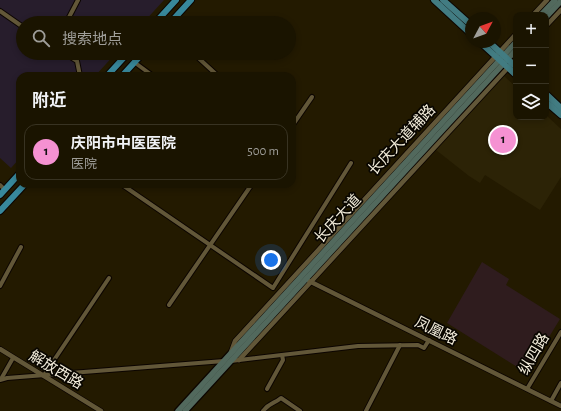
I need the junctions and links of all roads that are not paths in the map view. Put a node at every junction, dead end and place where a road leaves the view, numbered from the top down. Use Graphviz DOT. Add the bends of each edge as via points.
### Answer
graph roads {
  1 [pos="78,0"];
  2 [pos="176,0"];
  3 [pos="190,0"];
  4 [pos="434,0"];
  5 [pos="444,0"];
  6 [pos="547,0"];
  7 [pos="555,0"];
  8 [pos="561,1"];
  9 [pos="561,10"];
  10 [pos="0,12"];
  11 [pos="536,12"];
  12 [pos="544,12"];
  13 [pos="549,14"];
  14 [pos="70,16"];
  15 [pos="161,16"];
  16 [pos="176,16"];
  17 [pos="465,19"];
  18 [pos="16,22"];
  19 [pos="549,23"];
  20 [pos="465,28"];
  21 [pos="513,42"];
  22 [pos="513,47"];
  23 [pos="489,48"];
  24 [pos="495,48"];
  25 [pos="75,60"];
  26 [pos="122,60"];
  27 [pos="201,60"];
  28 [pos="506,60"];
  29 [pos="134,62"];
  30 [pos="513,70"];
  31 [pos="79,72"];
  32 [pos="111,72"];
  33 [pos="125,72"];
  34 [pos="148,72"];
  35 [pos="214,72"];
  36 [pos="312,97"];
  37 [pos="549,97"];
  38 [pos="549,105"];
  39 [pos="561,108"];
  40 [pos="561,115"];
  41 [pos="296,120"];
  42 [pos="351,163"];
  43 [pos="16,176"];
  44 [pos="2,188"];
  45 [pos="21,188"];
  46 [pos="127,188"];
  47 [pos="249,188"];
  48 [pos="0,195"];
  49 [pos="0,211"];
  50 [pos="210,245"];
  51 [pos="21,247"];
  52 [pos="109,278"];
  53 [pos="307,278"];
  54 [pos="0,286"];
  55 [pos="170,305"];
  56 [pos="561,332"];
  57 [pos="561,335"];
  58 [pos="429,340"];
  59 [pos="400,345"];
  60 [pos="0,350"];
  61 [pos="0,353"];
  62 [pos="231,353"];
  63 [pos="282,355"];
  64 [pos="12,359"];
  65 [pos="239,360"];
  66 [pos="231,361"];
  67 [pos="223,362"];
  68 [pos="40,376"];
  69 [pos="0,380"];
  70 [pos="561,383"];
  71 [pos="529,388"];
  72 [pos="267,389"];
  73 [pos="552,400"];
  74 [pos="561,402"];
  75 [pos="561,406"];
  76 [pos="368,410"];
  77 [pos="95,411"];
  78 [pos="101,411"];
  79 [pos="178,411"];
  80 [pos="185,411"];
  81 [pos="263,411"];
  82 [pos="300,411"];
  1 -- 14 [label="street"];
  2 -- 15 [label="highway"];
  3 -- 16 [label="highway"];
  4 -- 20 [label="main road"];
  5 -- 17 [label="main road"];
  6 -- 11 [label="street"];
  7 -- 12 [label="main road"];
  8 -- 13 [label="main road"];
  9 -- 19 [label="street"];
  10 -- 18 [label="street"];
  21 -- 28 [label="street, 长庆大道辅路"];
  22 -- 28 [label="main road, 长庆大道"];
  23 -- 28 [label="main road"];
  24 -- 28 [label="main road"];
  25 -- 31 [label="street"];
  26 -- 32 [label="highway"];
  27 -- 35 [label="street"];
  28 -- 30 [label="main road"];
  28 -- 53 [label="main road, 长庆大道"];
  28 -- 62 [label="street, 长庆大道辅路" via="234,341"];
  29 -- 33 [label="highway"];
  29 -- 34 [label="street"];
  36 -- 41 [label="street"];
  37 -- 39 [label="main road"];
  38 -- 40 [label="main road"];
  42 -- 50 [label="street" via="273,288"];
  43 -- 44 [label="highway"];
  44 -- 48 [label="highway"];
  45 -- 49 [label="highway"];
  46 -- 50 [label="street"];
  47 -- 50 [label="street"];
  50 -- 55 [label="street"];
  51 -- 54 [label="street"];
  52 -- 68 [label="street"];
  53 -- 58 [label="street, 凤凰路"];
  53 -- 62 [label="main road, 长庆大道"];
  53 -- 65 [label="street"];
  53 -- 66 [label="main road, 长庆大道"];
  53 -- 71 [label="street, 凤凰路"];
  56 -- 71 [label="street, 纵四路"];
  57 -- 71 [label="street, 纵四路"];
  58 -- 59 [label="street" via="424,348 418,345"];
  58 -- 71 [label="street, 凤凰路"];
  59 -- 63 [label="street" via="358,346"];
  59 -- 76 [label="street"];
  60 -- 64 [label="street, 解放西路"];
  61 -- 64 [label="street, 解放西路"];
  62 -- 67 [label="main road, 长庆大道"];
  63 -- 65 [label="street"];
  63 -- 72 [label="street" via="283,360"];
  64 -- 68 [label="street, 解放西路"];
  64 -- 69 [label="street"];
  65 -- 66 [label="street"];
  66 -- 67 [label="street"];
  66 -- 80 [label="main road, 长庆大道"];
  67 -- 68 [label="street"];
  67 -- 79 [label="main road, 长庆大道"];
  68 -- 69 [label="street"];
  68 -- 77 [label="street, 解放西路"];
  68 -- 78 [label="street, 解放西路"];
  70 -- 73 [label="street"];
  71 -- 73 [label="street, 凤凰路"];
  73 -- 74 [label="street, 凤凰路"];
  73 -- 75 [label="street, 凤凰路"];
  81 -- 82 [label="street" via="270,403 281,398"];
}
